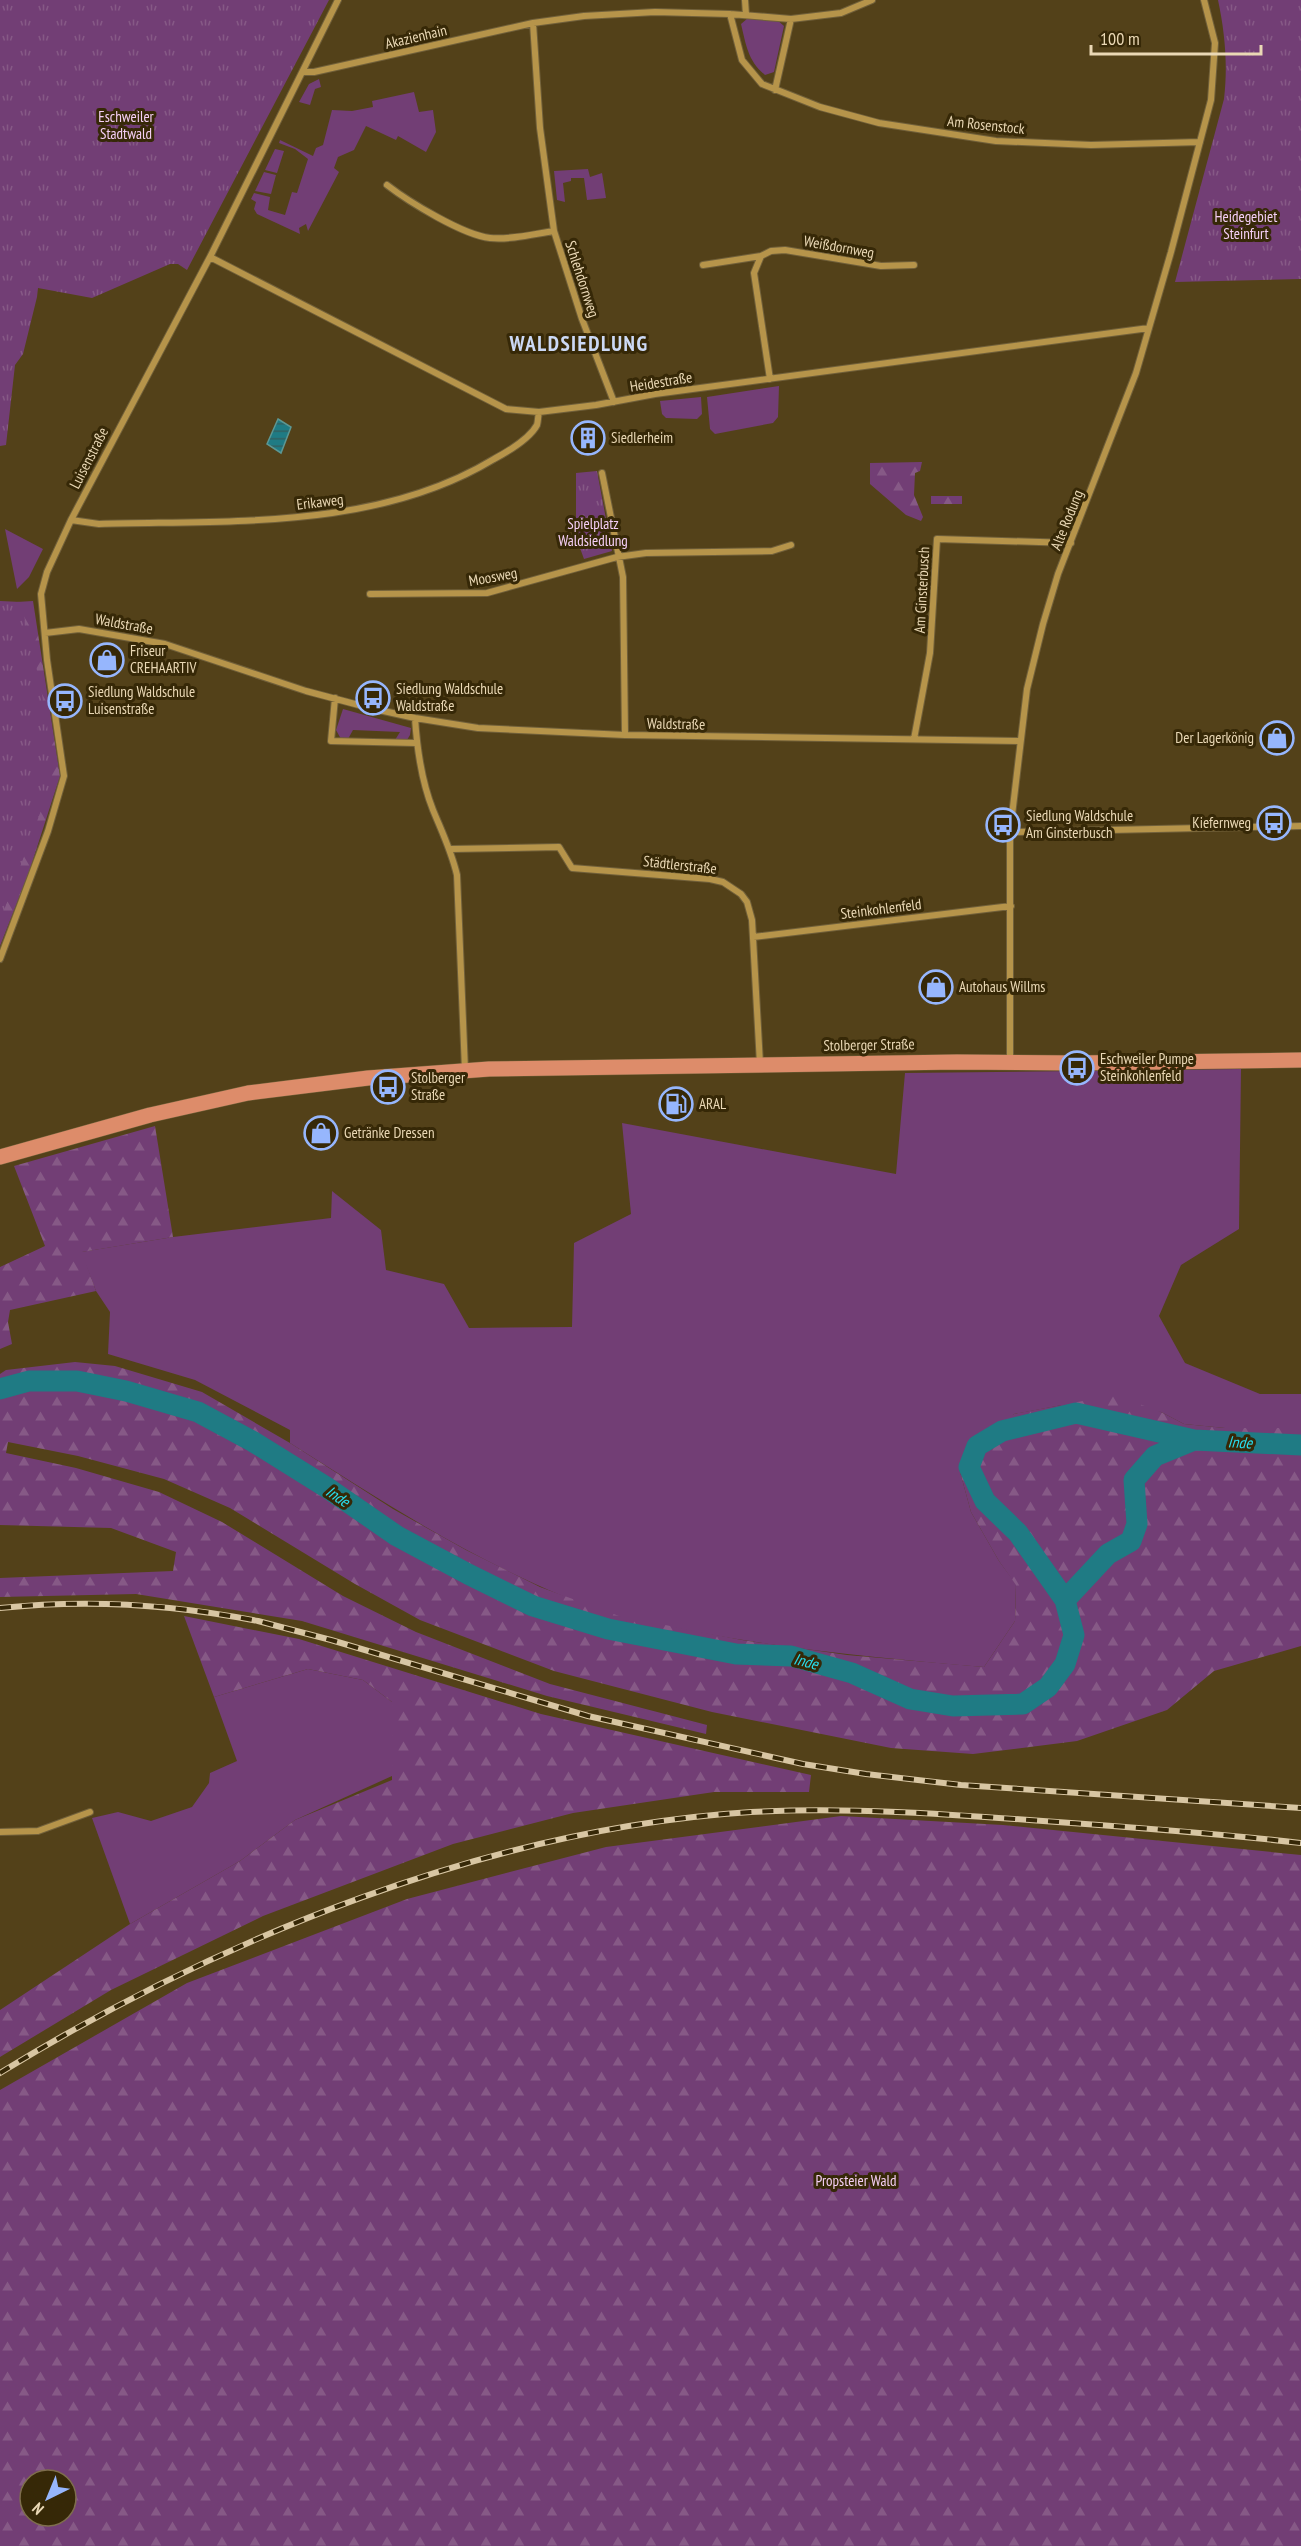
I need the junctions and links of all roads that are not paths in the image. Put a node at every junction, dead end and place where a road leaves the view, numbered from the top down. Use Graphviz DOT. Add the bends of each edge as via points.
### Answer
graph roads {
  1 [pos="338,0"];
  2 [pos="745,0"];
  3 [pos="873,0"];
  4 [pos="1204,0"];
  5 [pos="730,14"];
  6 [pos="746,15"];
  7 [pos="792,19"];
  8 [pos="533,23"];
  9 [pos="304,72"];
  10 [pos="775,90"];
  11 [pos="1200,142"];
  12 [pos="387,185"];
  13 [pos="555,231"];
  14 [pos="761,256"];
  15 [pos="210,257"];
  16 [pos="703,264"];
  17 [pos="914,265"];
  18 [pos="1149,328"];
  19 [pos="770,379"];
  20 [pos="614,402"];
  21 [pos="539,412"];
  22 [pos="602,474"];
  23 [pos="71,520"];
  24 [pos="1071,543"];
  25 [pos="791,545"];
  26 [pos="617,557"];
  27 [pos="370,594"];
  28 [pos="45,633"];
  29 [pos="335,698"];
  30 [pos="415,718"];
  31 [pos="626,735"];
  32 [pos="914,739"];
  33 [pos="1020,741"];
  34 [pos="416,743"];
  35 [pos="1301,826"];
  36 [pos="1010,832"];
  37 [pos="451,849"];
  38 [pos="1011,906"];
  39 [pos="753,937"];
  40 [pos="0,958"];
  41 [pos="1301,1060"];
  42 [pos="1010,1062"];
  43 [pos="760,1065"];
  44 [pos="465,1070"];
  45 [pos="0,1157"];
  46 [pos="90,1812"];
  47 [pos="0,1832"];
  1 -- 9 [label="street, Luisenstraße"];
  2 -- 6 [label="street"];
  3 -- 7 [label="street, Akazienhain" via="841,13"];
  4 -- 11 [label="street, Alte Rodung" via="1215,44 1215,66"];
  5 -- 6 [label="street, Akazienhain"];
  5 -- 8 [label="street, Akazienhain" via="655,12"];
  5 -- 10 [label="street, Am Rosenstock" via="746,68 762,84"];
  6 -- 7 [label="street, Akazienhain"];
  7 -- 10 [label="street"];
  8 -- 9 [label="street, Akazienhain"];
  8 -- 13 [label="street" via="540,128"];
  9 -- 15 [label="street, Luisenstraße"];
  10 -- 11 [label="street, Am Rosenstock" via="879,123 996,141 1091,145"];
  11 -- 18 [label="street, Alte Rodung"];
  12 -- 13 [label="street, Schlehdornweg" via="482,237 511,238"];
  13 -- 20 [label="street, Schlehdornweg"];
  14 -- 16 [label="street, Weißdornweg"];
  14 -- 17 [label="street, Weißdornweg" via="785,250 881,266"];
  14 -- 19 [label="street" via="754,273"];
  15 -- 21 [label="street, Heidestraße" via="497,404"];
  15 -- 23 [label="street, Luisenstraße"];
  18 -- 19 [label="street, Heidestraße"];
  18 -- 24 [label="street, Alte Rodung" via="1121,415"];
  19 -- 20 [label="street, Heidestraße"];
  20 -- 21 [label="street, Heidestraße"];
  21 -- 23 [label="street, Erikaweg" via="537,425 518,444 484,466 441,486 382,504 284,518 99,524"];
  22 -- 26 [label="street"];
  23 -- 28 [label="street, Luisenstraße" via="41,594"];
  24 -- 32 [label="street, Am Ginsterbusch" via="937,539 931,644"];
  24 -- 33 [label="street, Alte Rodung" via="1042,624"];
  25 -- 26 [label="street, Moosweg" via="772,551"];
  26 -- 27 [label="street, Moosweg" via="487,592"];
  26 -- 31 [label="street" via="622,577"];
  28 -- 29 [label="street, Waldstraße" via="79,629 165,644"];
  28 -- 40 [label="street, Luisenstraße" via="64,776 48,831"];
  29 -- 30 [label="street, Waldstraße"];
  29 -- 34 [label="street" via="331,741"];
  30 -- 31 [label="street, Waldstraße" via="478,728"];
  30 -- 34 [label="street"];
  31 -- 32 [label="street, Waldstraße"];
  32 -- 33 [label="street, Waldstraße"];
  33 -- 36 [label="street, Alte Rodung"];
  34 -- 37 [label="street" via="423,781"];
  35 -- 36 [label="street"];
  36 -- 38 [label="street, Alte Rodung"];
  37 -- 39 [label="street, Städtlerstraße" via="560,847 572,868 723,882 747,902"];
  37 -- 44 [label="street" via="458,875"];
  38 -- 39 [label="street, Steinkohlenfeld"];
  38 -- 42 [label="street, Alte Rodung"];
  39 -- 43 [label="street, Städtlerstraße"];
  41 -- 42 [label="main road, Stolberger Straße"];
  42 -- 43 [label="main road, Stolberger Straße"];
  43 -- 44 [label="main road, Stolberger Straße"];
  44 -- 45 [label="main road, Stolberger Straße" via="248,1092"];
  46 -- 47 [label="street" via="38,1831"];
}
